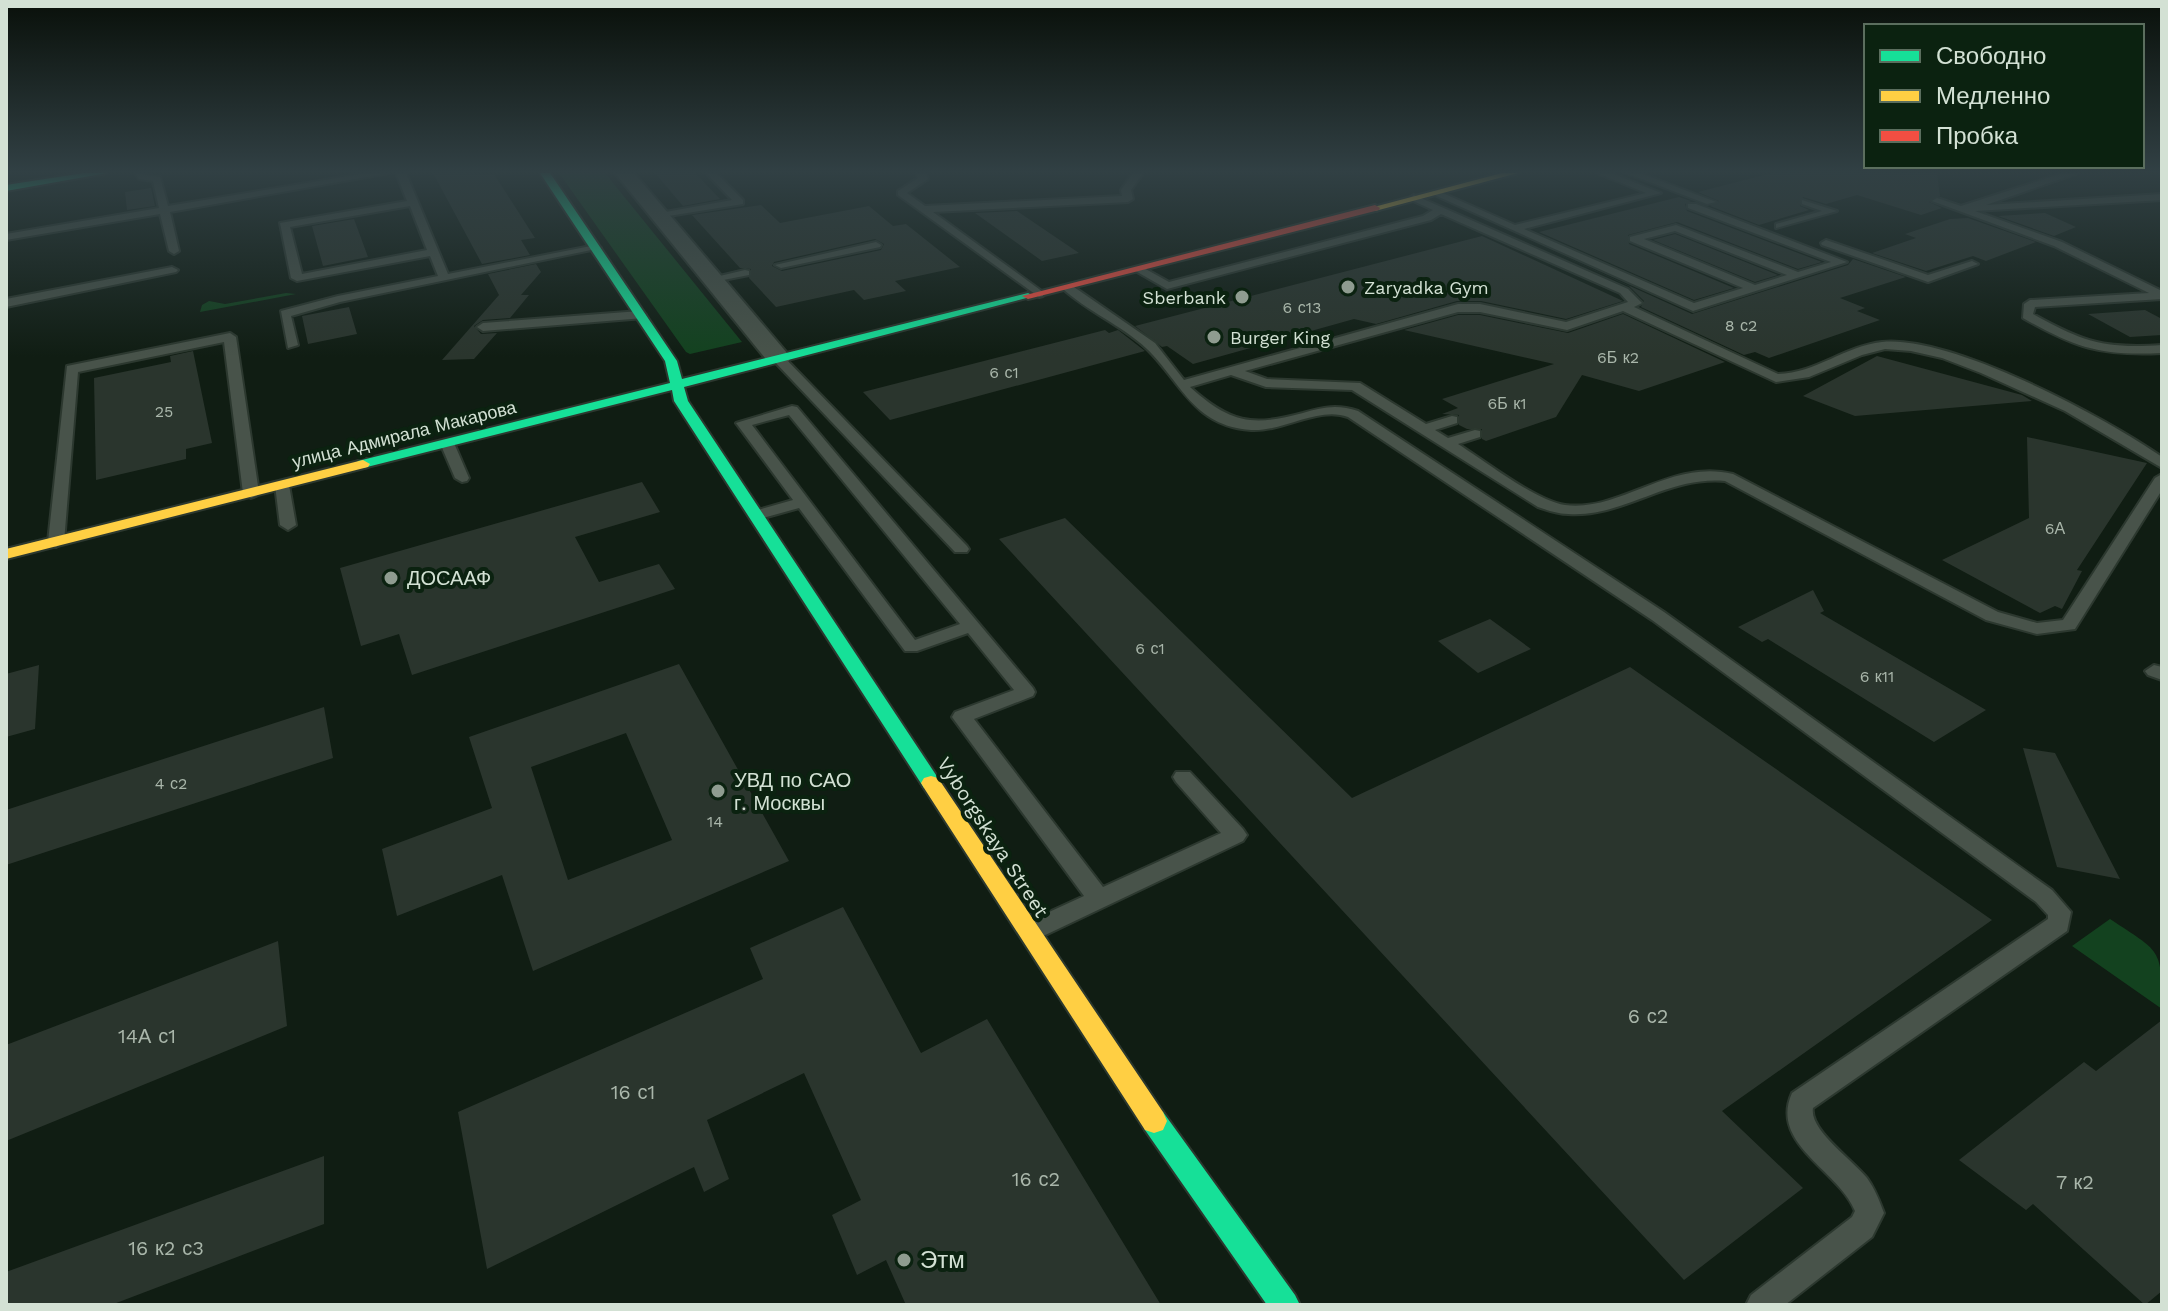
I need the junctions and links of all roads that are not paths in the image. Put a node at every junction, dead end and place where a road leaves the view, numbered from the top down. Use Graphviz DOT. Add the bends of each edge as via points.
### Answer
graph roads {
  1 [pos="169,234"];
  2 [pos="286,234"];
  3 [pos="426,234"];
  4 [pos="587,234"];
  5 [pos="675,234"];
  6 [pos="957,234"];
  7 [pos="1273,234"];
  8 [pos="1365,234"];
  9 [pos="1505,234"];
  10 [pos="1528,234"];
  11 [pos="1652,234"];
  12 [pos="1692,234"];
  13 [pos="1767,234"];
  14 [pos="1803,234"];
  15 [pos="2031,234"];
  16 [pos="876,245"];
  17 [pos="596,248"];
  18 [pos="174,251"];
  19 [pos="434,252"];
  20 [pos="1972,264"];
  21 [pos="781,265"];
  22 [pos="1138,269"];
  23 [pos="172,270"];
  24 [pos="745,273"];
  25 [pos="1797,275"];
  26 [pos="444,278"];
  27 [pos="713,279"];
  28 [pos="1067,287"];
  29 [pos="1753,288"];
  30 [pos="1039,294"];
  31 [pos="2162,296"];
  32 [pos="6,303"];
  33 [pos="1626,308"];
  34 [pos="640,315"];
  35 [pos="483,327"];
  36 [pos="292,345"];
  37 [pos="2162,349"];
  38 [pos="778,358"];
  39 [pos="1231,371"];
  40 [pos="676,385"];
  41 [pos="1181,385"];
  42 [pos="1452,420"];
  43 [pos="1425,429"];
  44 [pos="1475,434"];
  45 [pos="447,443"];
  46 [pos="1447,443"];
  47 [pos="2162,464"];
  48 [pos="462,478"];
  49 [pos="2162,478"];
  50 [pos="282,485"];
  51 [pos="1522,491"];
  52 [pos="251,493"];
  53 [pos="802,502"];
  54 [pos="1488,503"];
  55 [pos="756,515"];
  56 [pos="288,525"];
  57 [pos="56,542"];
  58 [pos="961,549"];
  59 [pos="6,554"];
  60 [pos="971,626"];
  61 [pos="1183,777"];
  62 [pos="1099,899"];
  63 [pos="1029,932"];
  64 [pos="1285,1305"];
  65 [pos="1761,1305"];
  1 -- 18 [label="lane"];
  2 -- 19 [label="lane" via="297,278"];
  3 -- 19 [label="lane"];
  4 -- 17 [label="street, Vyborgskaya Street"];
  5 -- 27 [label="street"];
  6 -- 30 [label="lane"];
  7 -- 22 [label="street, улица Адмирала Макарова"];
  8 -- 22 [label="lane" via="1167,286"];
  9 -- 33 [label="lane" via="1629,294 1636,303"];
  10 -- 29 [label="lane" via="1693,307"];
  11 -- 29 [label="lane" via="1634,239"];
  12 -- 25 [label="lane"];
  13 -- 25 [label="lane" via="1842,262"];
  14 -- 20 [label="lane" via="1928,279"];
  15 -- 31 [label="lane"];
  16 -- 21 [label="lane"];
  17 -- 26 [label="lane"];
  17 -- 34 [label="street, Vyborgskaya Street"];
  19 -- 26 [label="lane"];
  22 -- 28 [label="street, улица Адмирала Макарова"];
  23 -- 32 [label="lane"];
  24 -- 27 [label="lane"];
  25 -- 29 [label="lane"];
  26 -- 36 [label="lane" via="285,314"];
  27 -- 38 [label="street"];
  28 -- 30 [label="street, улица Адмирала Макарова"];
  28 -- 41 [label="lane" via="1151,346"];
  30 -- 38 [label="street, улица Адмирала Макарова"];
  31 -- 37 [label="lane" via="2030,304 2027,315 2077,344 2113,352"];
  33 -- 39 [label="lane" via="1567,326 1458,308"];
  33 -- 47 [label="lane" via="1776,378 1795,377 1883,345 1936,352 2073,407"];
  34 -- 35 [label="lane"];
  34 -- 40 [label="street, Vyborgskaya Street" via="671,361"];
  38 -- 40 [label="street, улица Адмирала Макарова"];
  38 -- 58 [label="lane"];
  39 -- 41 [label="lane"];
  39 -- 43 [label="lane" via="1266,383 1355,386"];
  40 -- 45 [label="street, улица Адмирала Макарова"];
  40 -- 55 [label="street, Vyborgskaya Street" via="681,401"];
  41 -- 54 [label="lane" via="1226,422 1246,427 1347,411"];
  42 -- 43 [label="lane"];
  43 -- 46 [label="lane"];
  44 -- 46 [label="lane"];
  45 -- 48 [label="lane"];
  45 -- 50 [label="street, улица Адмирала Макарова"];
  46 -- 51 [label="lane"];
  49 -- 51 [label="lane" via="2069,625 2046,630 1992,616 1728,477 1691,474 1585,511 1554,508"];
  50 -- 52 [label="street, улица Адмирала Макарова"];
  50 -- 56 [label="lane"];
  51 -- 54 [label="lane"];
  52 -- 57 [label="street, улица Адмирала Макарова"];
  52 -- 57 [label="lane" via="230,337 72,369"];
  53 -- 55 [label="lane"];
  53 -- 60 [label="lane" via="911,647"];
  53 -- 60 [label="lane" via="743,423 792,410"];
  54 -- 65 [label="lane" via="1658,616 2060,912 2059,924 1801,1101 1797,1115 1803,1129 1864,1192 1870,1213 1862,1227"];
  55 -- 63 [label="street, Vyborgskaya Street"];
  57 -- 59 [label="street, улица Адмирала Макарова"];
  60 -- 62 [label="lane" via="1026,692 962,717"];
  61 -- 62 [label="lane" via="1236,835"];
  62 -- 63 [label="lane"];
  63 -- 64 [label="street, Vyborgskaya Street" via="1130,1087"];
}
